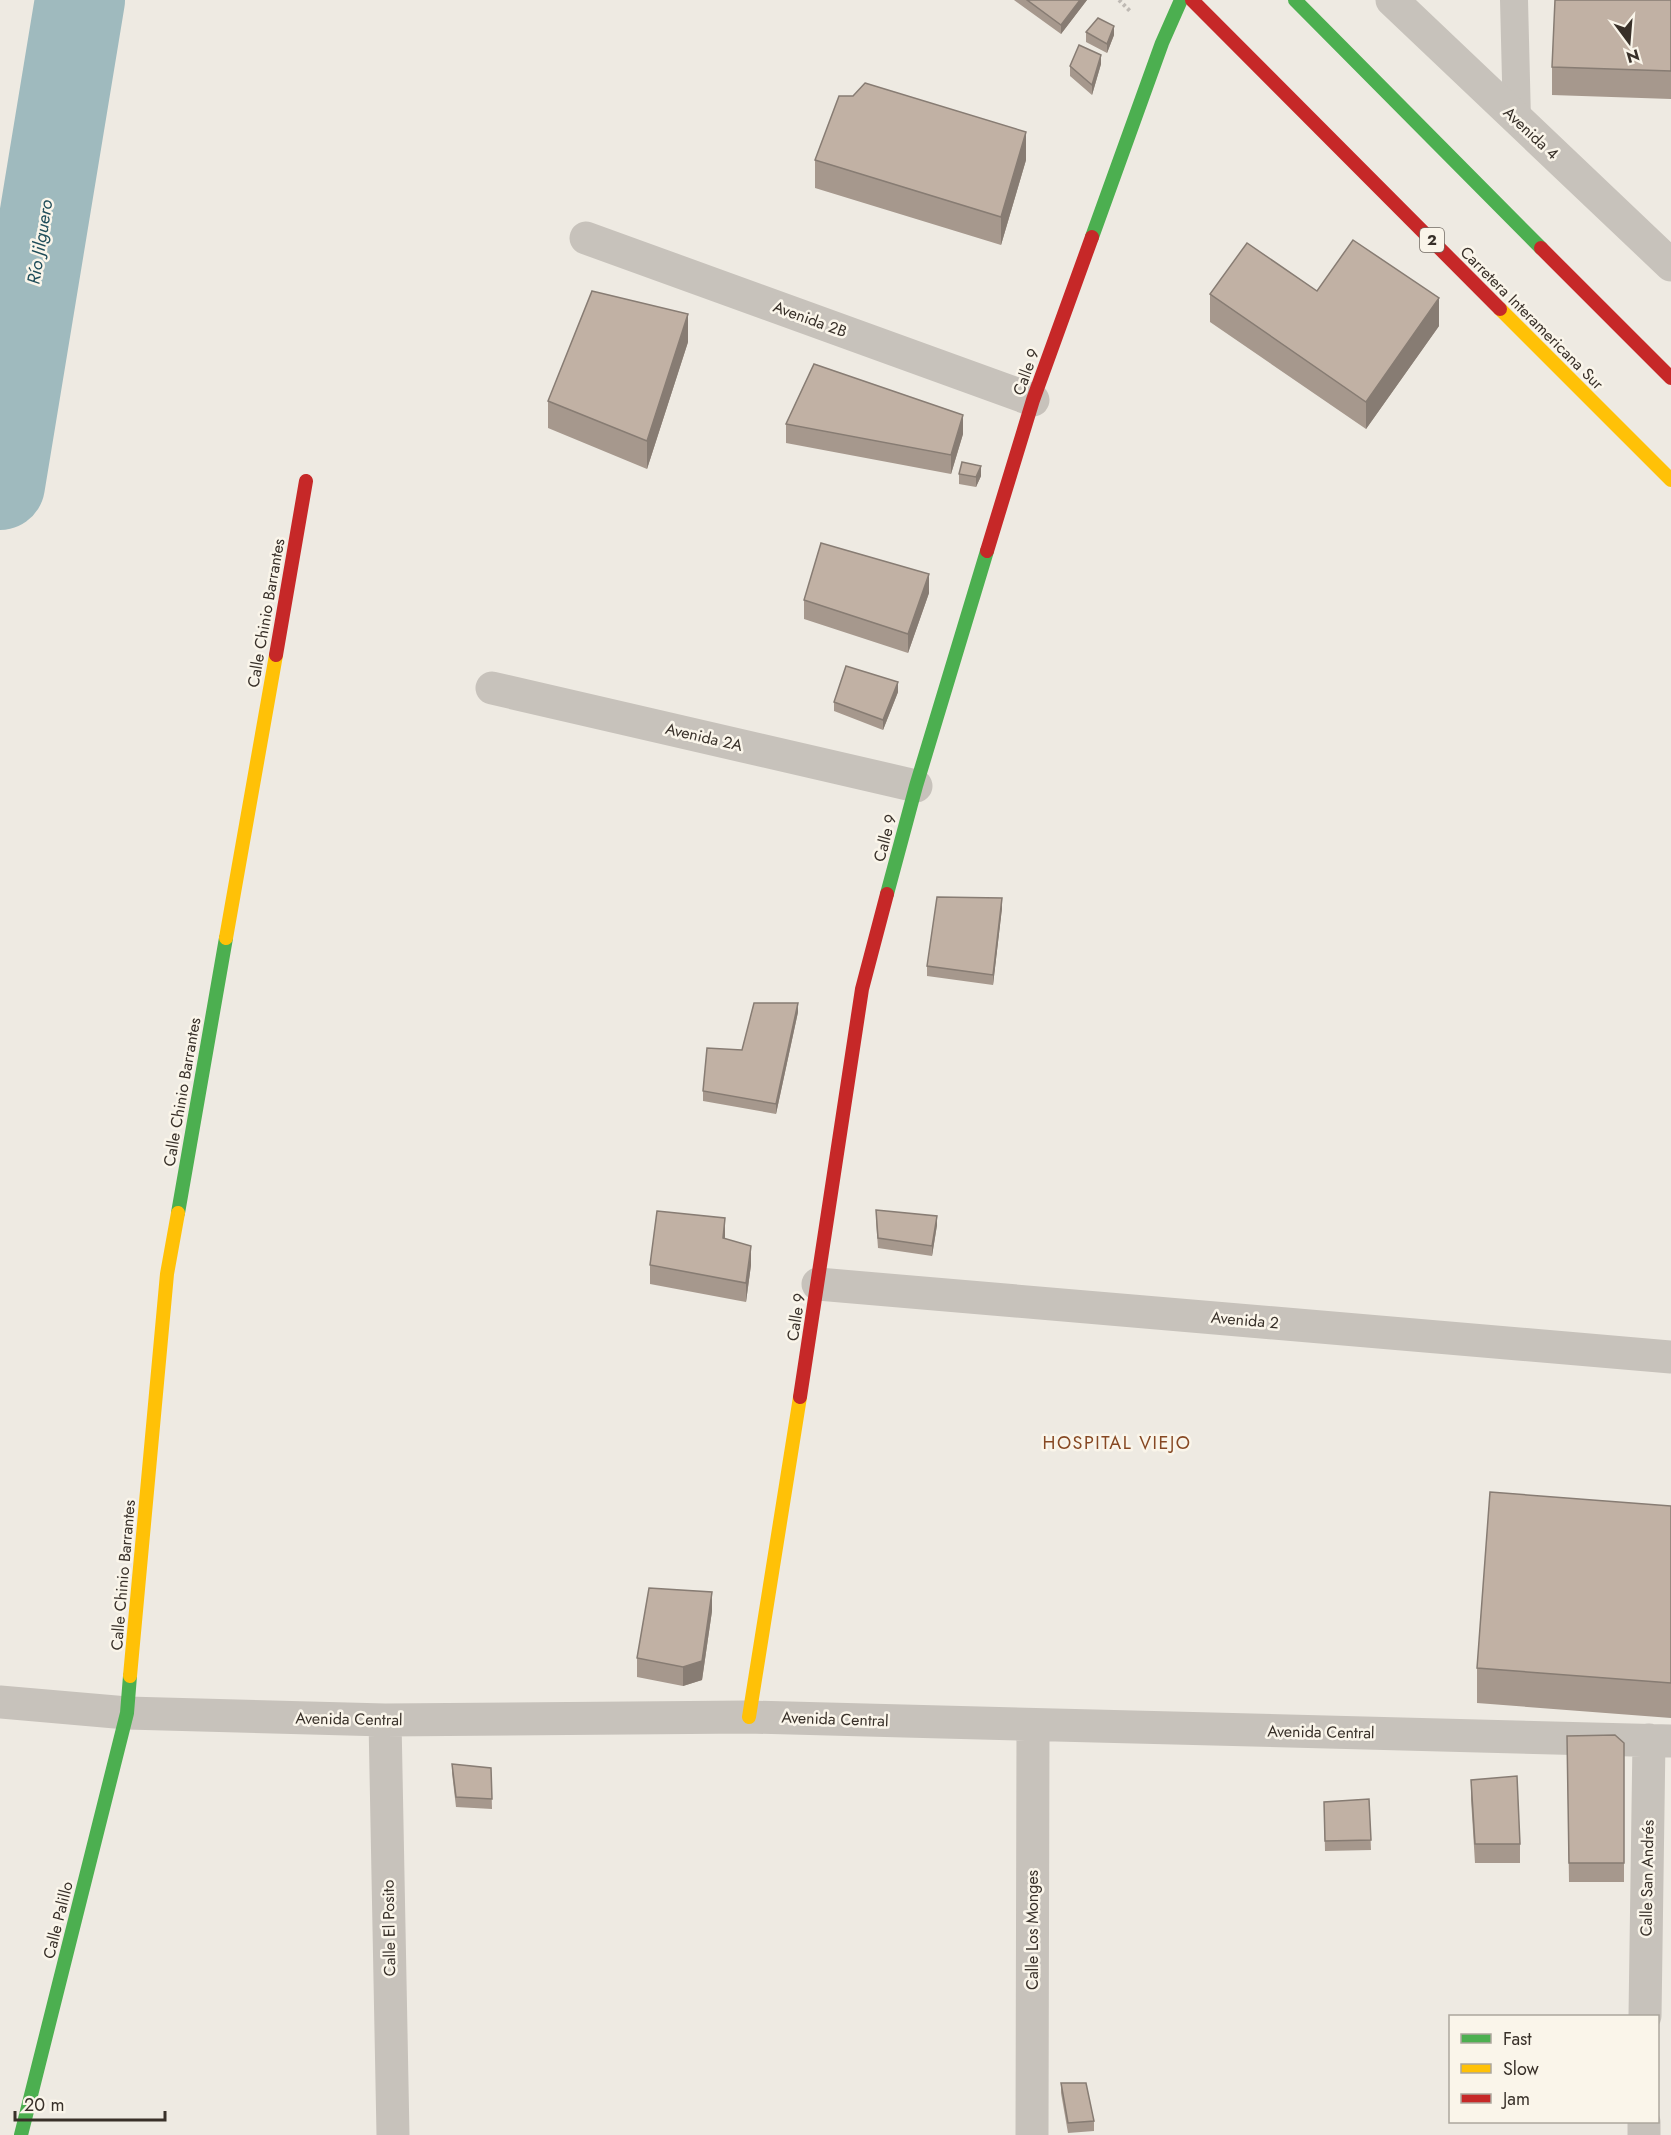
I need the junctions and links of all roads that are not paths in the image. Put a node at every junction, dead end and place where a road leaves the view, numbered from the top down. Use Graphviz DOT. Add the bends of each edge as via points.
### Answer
graph roads {
  1 [pos="1181,0"];
  2 [pos="1192,0"];
  3 [pos="1295,0"];
  4 [pos="1392,0"];
  5 [pos="1514,0"];
  6 [pos="1517,120"];
  7 [pos="586,238"];
  8 [pos="1671,265"];
  9 [pos="1671,378"];
  10 [pos="1033,400"];
  11 [pos="1671,480"];
  12 [pos="306,481"];
  13 [pos="492,688"];
  14 [pos="916,786"];
  15 [pos="818,1284"];
  16 [pos="1671,1357"];
  17 [pos="0,1702"];
  18 [pos="127,1713"];
  19 [pos="749,1717"];
  20 [pos="385,1720"];
  21 [pos="1033,1725"];
  22 [pos="1660,1741"];
  23 [pos="1645,2015"];
  24 [pos="21,2135"];
  25 [pos="393,2135"];
  26 [pos="1032,2135"];
  1 -- 10 [label="main road, Calle 9"];
  2 -- 11 [label="main road, Carretera Interamericana Sur / 2"];
  3 -- 9 [label="main road"];
  4 -- 6 [label="street, Avenida 4"];
  5 -- 6 [label="lane"];
  6 -- 8 [label="street, Avenida 4"];
  7 -- 10 [label="street, Avenida 2B"];
  10 -- 14 [label="main road, Calle 9"];
  12 -- 18 [label="main road, Calle Chinio Barrantes" via="167,1275"];
  13 -- 14 [label="street, Avenida 2A"];
  14 -- 15 [label="main road, Calle 9" via="862,989"];
  15 -- 16 [label="street, Avenida 2"];
  15 -- 19 [label="main road, Calle 9"];
  17 -- 18 [label="street, Avenida Central"];
  18 -- 20 [label="street, Avenida Central"];
  18 -- 24 [label="main road, Calle Palillo"];
  19 -- 20 [label="street, Avenida Central"];
  19 -- 21 [label="street, Avenida Central"];
  20 -- 25 [label="street, Calle El Posito"];
  21 -- 22 [label="street, Avenida Central"];
  21 -- 26 [label="street, Calle Los Monges"];
  22 -- 23 [label="street, Calle San Andrés"];
}
